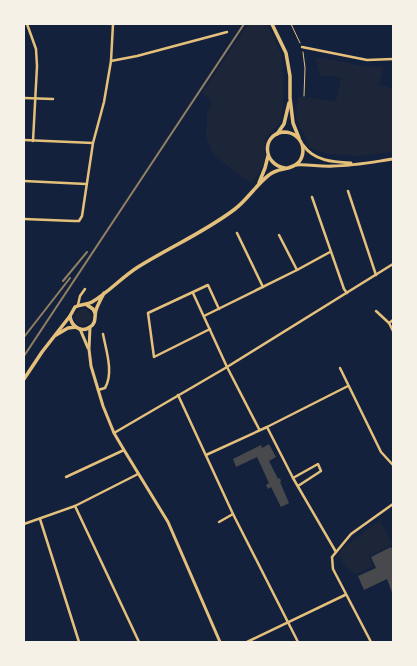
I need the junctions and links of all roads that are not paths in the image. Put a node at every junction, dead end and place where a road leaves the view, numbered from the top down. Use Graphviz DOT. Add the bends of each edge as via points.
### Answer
graph roads {
  1 [pos="27,24"];
  2 [pos="113,24"];
  3 [pos="272,24"];
  4 [pos="227,32"];
  5 [pos="302,47"];
  6 [pos="393,59"];
  7 [pos="111,61"];
  8 [pos="24,98"];
  9 [pos="34,98"];
  10 [pos="290,98"];
  11 [pos="53,99"];
  12 [pos="277,134"];
  13 [pos="299,139"];
  14 [pos="24,140"];
  15 [pos="33,141"];
  16 [pos="94,143"];
  17 [pos="302,144"];
  18 [pos="268,156"];
  19 [pos="393,159"];
  20 [pos="359,164"];
  21 [pos="296,165"];
  22 [pos="285,168"];
  23 [pos="24,181"];
  24 [pos="86,184"];
  25 [pos="258,185"];
  26 [pos="348,191"];
  27 [pos="312,197"];
  28 [pos="24,219"];
  29 [pos="236,233"];
  30 [pos="279,235"];
  31 [pos="330,252"];
  32 [pos="393,264"];
  33 [pos="297,270"];
  34 [pos="376,275"];
  35 [pos="263,287"];
  36 [pos="86,289"];
  37 [pos="104,293"];
  38 [pos="193,293"];
  39 [pos="347,293"];
  40 [pos="78,305"];
  41 [pos="87,305"];
  42 [pos="219,309"];
  43 [pos="376,311"];
  44 [pos="95,313"];
  45 [pos="70,316"];
  46 [pos="204,316"];
  47 [pos="393,320"];
  48 [pos="388,323"];
  49 [pos="76,327"];
  50 [pos="90,327"];
  51 [pos="80,329"];
  52 [pos="210,329"];
  53 [pos="393,331"];
  54 [pos="103,334"];
  55 [pos="55,335"];
  56 [pos="89,349"];
  57 [pos="227,367"];
  58 [pos="340,368"];
  59 [pos="24,379"];
  60 [pos="348,386"];
  61 [pos="97,390"];
  62 [pos="178,396"];
  63 [pos="267,427"];
  64 [pos="259,429"];
  65 [pos="114,433"];
  66 [pos="124,450"];
  67 [pos="206,455"];
  68 [pos="393,465"];
  69 [pos="138,474"];
  70 [pos="66,477"];
  71 [pos="294,478"];
  72 [pos="298,486"];
  73 [pos="393,504"];
  74 [pos="76,506"];
  75 [pos="233,514"];
  76 [pos="40,519"];
  77 [pos="219,522"];
  78 [pos="24,524"];
  79 [pos="336,552"];
  80 [pos="346,595"];
  81 [pos="288,623"];
  82 [pos="80,642"];
  83 [pos="139,642"];
  84 [pos="220,642"];
  85 [pos="247,642"];
  86 [pos="298,642"];
  87 [pos="370,642"];
  1 -- 9 [label="street" via="36,49"];
  2 -- 7 [label="street"];
  3 -- 10 [label="main road" via="286,53"];
  4 -- 7 [label="street"];
  5 -- 6 [label="street" via="367,60"];
  7 -- 16 [label="street"];
  8 -- 9 [label="street"];
  9 -- 11 [label="street"];
  9 -- 15 [label="street"];
  10 -- 12 [label="main road" via="286,120"];
  10 -- 13 [label="main road"];
  12 -- 13 [label="main road" via="289,133"];
  12 -- 18 [label="main road" via="270,141"];
  13 -- 17 [label="main road"];
  14 -- 15 [label="street"];
  15 -- 16 [label="street"];
  16 -- 24 [label="street"];
  17 -- 20 [label="street" via="307,152 317,158"];
  17 -- 21 [label="main road" via="302,156"];
  18 -- 22 [label="main road" via="274,165"];
  18 -- 25 [label="main road"];
  19 -- 20 [label="street"];
  20 -- 21 [label="street"];
  21 -- 22 [label="main road"];
  22 -- 25 [label="main road" via="270,174"];
  23 -- 24 [label="street"];
  24 -- 28 [label="street" via="82,216 79,221"];
  25 -- 37 [label="main road" via="248,198 224,216 138,267"];
  26 -- 34 [label="street"];
  27 -- 31 [label="street"];
  29 -- 35 [label="street"];
  30 -- 33 [label="street"];
  31 -- 33 [label="street"];
  31 -- 39 [label="street"];
  32 -- 34 [label="street"];
  33 -- 35 [label="street"];
  34 -- 39 [label="street"];
  35 -- 42 [label="street"];
  36 -- 40 [label="street" via="80,296"];
  37 -- 41 [label="main road"];
  37 -- 44 [label="main road"];
  38 -- 42 [label="street" via="208,285"];
  38 -- 46 [label="street"];
  38 -- 52 [label="street" via="148,313 154,357"];
  39 -- 57 [label="street"];
  40 -- 41 [label="main road"];
  40 -- 45 [label="main road"];
  41 -- 44 [label="main road"];
  42 -- 46 [label="street"];
  43 -- 48 [label="street"];
  44 -- 50 [label="main road" via="95,321"];
  45 -- 49 [label="main road" via="72,324"];
  45 -- 55 [label="main road"];
  46 -- 52 [label="street"];
  47 -- 48 [label="street"];
  48 -- 53 [label="street"];
  49 -- 51 [label="main road"];
  49 -- 55 [label="main road"];
  50 -- 51 [label="main road"];
  50 -- 56 [label="street"];
  51 -- 56 [label="street"];
  52 -- 57 [label="street"];
  54 -- 61 [label="street" via="108,359 108,382 105,388"];
  55 -- 59 [label="main road"];
  56 -- 61 [label="street"];
  57 -- 62 [label="street"];
  57 -- 64 [label="street"];
  58 -- 60 [label="street"];
  60 -- 63 [label="street"];
  60 -- 68 [label="street" via="381,452"];
  61 -- 65 [label="street"];
  62 -- 65 [label="street"];
  62 -- 67 [label="street"];
  63 -- 64 [label="street"];
  63 -- 71 [label="street"];
  64 -- 67 [label="street"];
  65 -- 66 [label="street"];
  66 -- 69 [label="street"];
  66 -- 70 [label="street"];
  67 -- 75 [label="street"];
  69 -- 74 [label="street"];
  69 -- 84 [label="street" via="168,522"];
  71 -- 72 [label="street"];
  71 -- 72 [label="street" via="318,464 321,471"];
  72 -- 79 [label="street"];
  73 -- 79 [label="street" via="351,534"];
  74 -- 76 [label="street"];
  74 -- 83 [label="street"];
  75 -- 77 [label="street"];
  75 -- 81 [label="street"];
  76 -- 78 [label="street"];
  76 -- 82 [label="street"];
  79 -- 80 [label="street" via="332,557 333,569"];
  80 -- 81 [label="street"];
  80 -- 87 [label="street"];
  81 -- 85 [label="street"];
  81 -- 86 [label="street"];
}
